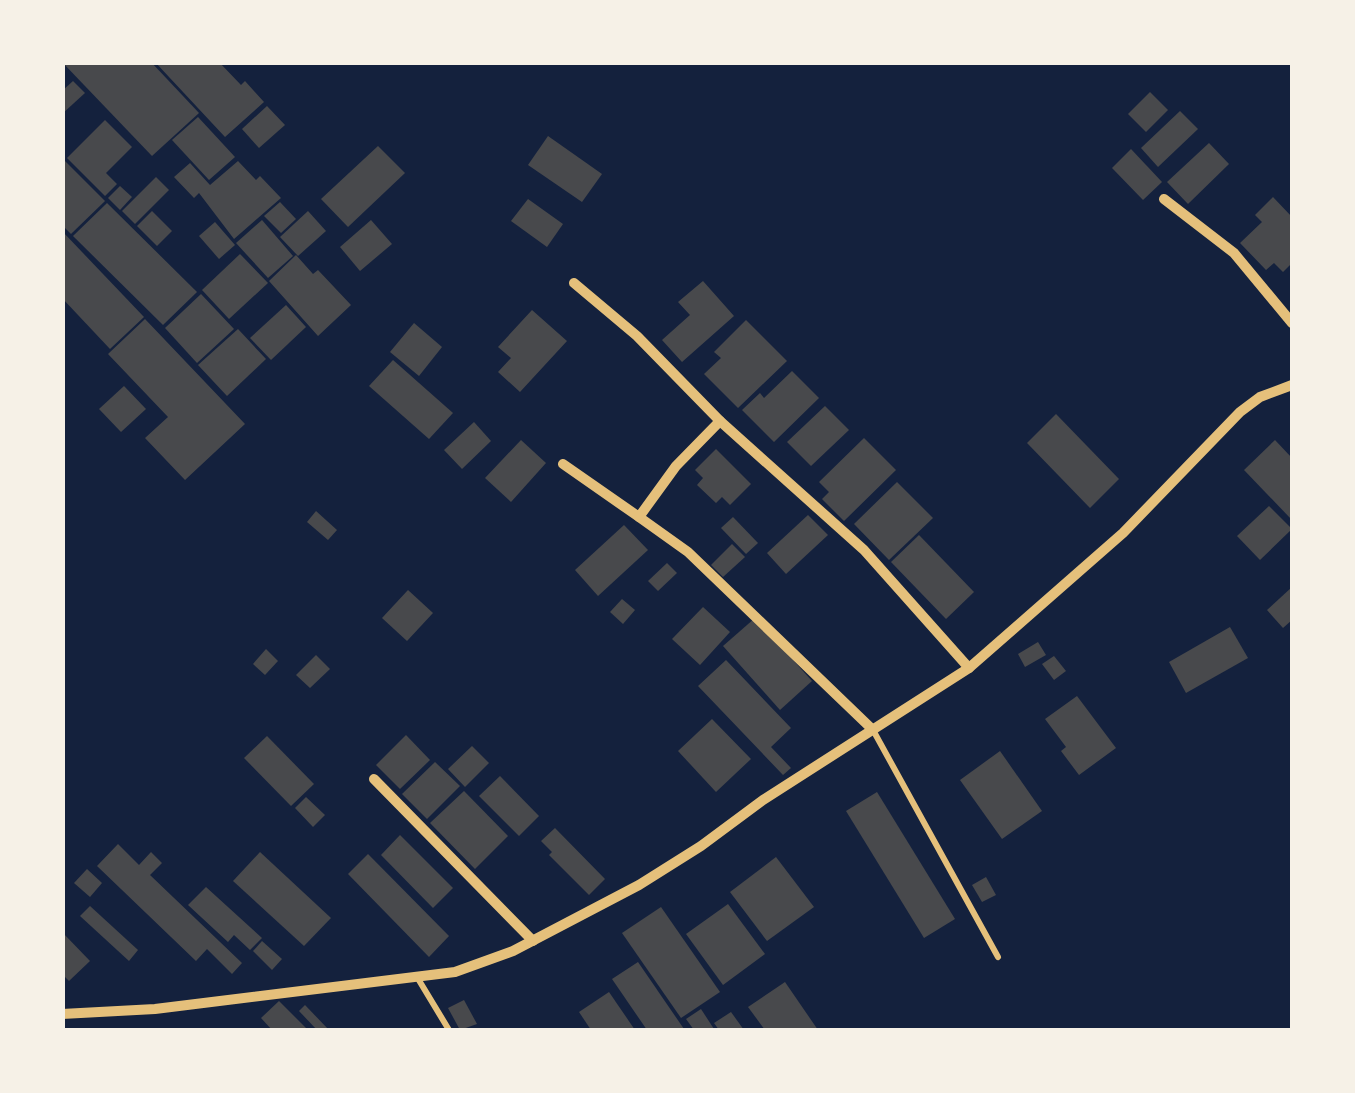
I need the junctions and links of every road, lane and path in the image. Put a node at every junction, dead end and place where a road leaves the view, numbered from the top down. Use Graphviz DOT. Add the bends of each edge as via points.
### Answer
graph roads {
  1 [pos="1164,199"];
  2 [pos="574,282"];
  3 [pos="1292,323"];
  4 [pos="1292,385"];
  5 [pos="720,421"];
  6 [pos="563,464"];
  7 [pos="639,517"];
  8 [pos="969,668"];
  9 [pos="873,730"];
  10 [pos="374,779"];
  11 [pos="533,941"];
  12 [pos="998,957"];
  13 [pos="416,976"];
  14 [pos="62,1014"];
  15 [pos="449,1030"];
  1 -- 3 [label="street" via="1234,253"];
  2 -- 5 [label="street"];
  4 -- 8 [label="street" via="1240,412 1123,533"];
  5 -- 7 [label="street"];
  5 -- 8 [label="street" via="864,550"];
  6 -- 7 [label="street"];
  7 -- 9 [label="street" via="688,552"];
  8 -- 9 [label="street"];
  9 -- 11 [label="street" via="670,866"];
  9 -- 12 [label="lane"];
  10 -- 11 [label="street"];
  11 -- 13 [label="street" via="484,964"];
  13 -- 14 [label="street"];
  13 -- 15 [label="lane"];
}
